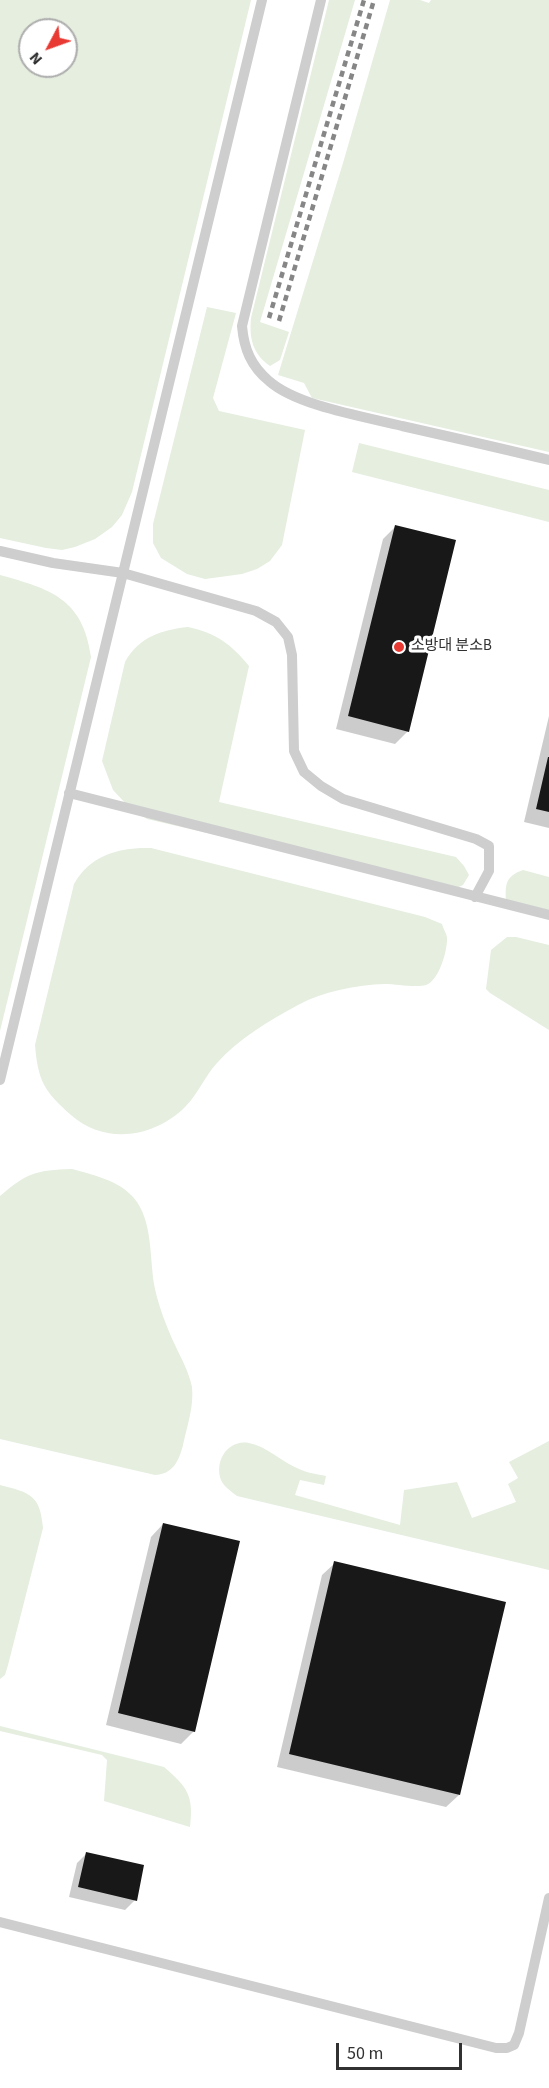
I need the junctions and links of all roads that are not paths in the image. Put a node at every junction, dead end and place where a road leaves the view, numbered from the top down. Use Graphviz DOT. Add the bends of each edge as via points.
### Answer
graph roads {
  1 [pos="262,0"];
  2 [pos="321,0"];
  3 [pos="549,460"];
  4 [pos="0,551"];
  5 [pos="123,573"];
  6 [pos="69,794"];
  7 [pos="475,897"];
  8 [pos="549,915"];
  9 [pos="0,1080"];
  10 [pos="549,1898"];
  11 [pos="0,1922"];
  1 -- 5 [label="lane"];
  2 -- 3 [label="lane" via="242,326 250,359 269,382 312,403"];
  4 -- 5 [label="lane"];
  5 -- 6 [label="lane"];
  5 -- 7 [label="lane" via="256,611 276,622 288,637 292,655 294,751 304,772 343,799 489,846 489,871"];
  6 -- 7 [label="lane"];
  6 -- 9 [label="lane"];
  7 -- 8 [label="lane"];
  10 -- 11 [label="lane" via="519,2033 514,2045 507,2048"];
}
